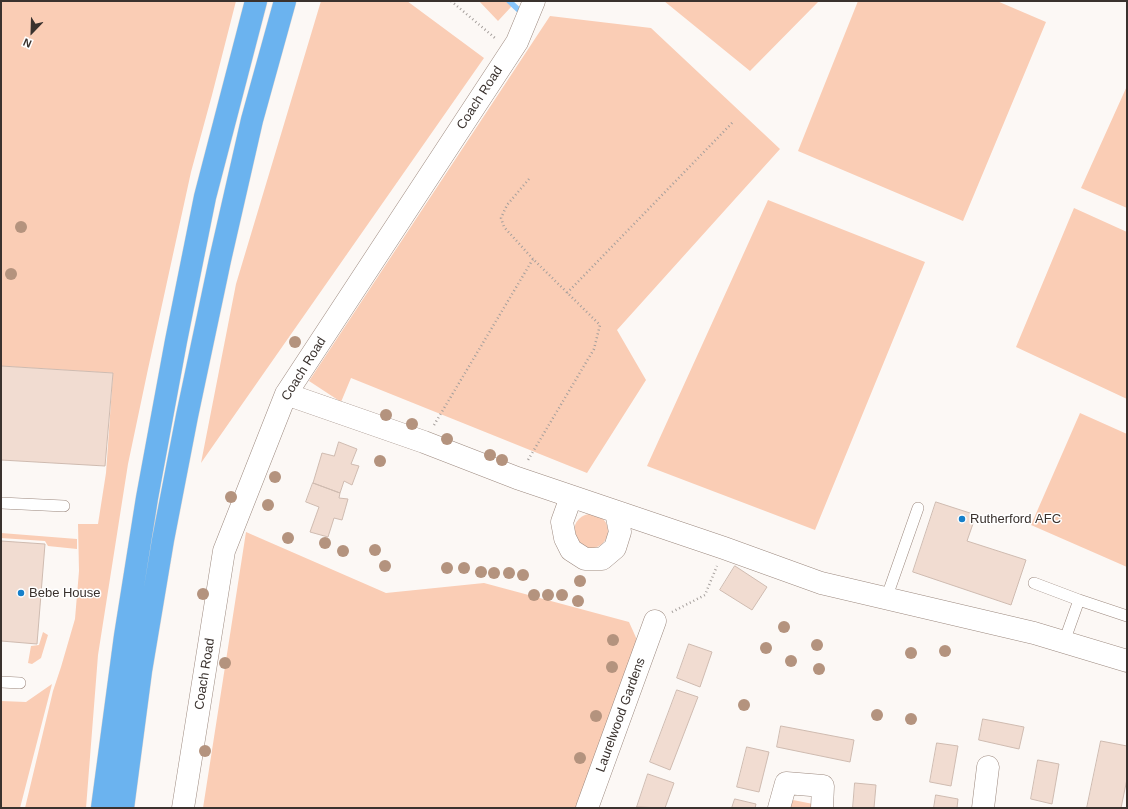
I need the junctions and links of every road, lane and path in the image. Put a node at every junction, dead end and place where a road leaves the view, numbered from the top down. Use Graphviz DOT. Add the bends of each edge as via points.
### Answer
graph roads {
  1 [pos="256,1"];
  2 [pos="285,1"];
  3 [pos="451,1"];
  4 [pos="534,1"];
  5 [pos="511,51"];
  6 [pos="733,122"];
  7 [pos="529,179"];
  8 [pos="533,259"];
  9 [pos="567,293"];
  10 [pos="286,394"];
  11 [pos="424,442"];
  12 [pos="517,478"];
  13 [pos="572,496"];
  14 [pos="1,503"];
  15 [pos="64,506"];
  16 [pos="918,508"];
  17 [pos="616,512"];
  18 [pos="724,548"];
  19 [pos="1034,584"];
  20 [pos="886,598"];
  21 [pos="1079,600"];
  22 [pos="1127,616"];
  23 [pos="655,621"];
  24 [pos="1064,642"];
  25 [pos="1127,661"];
  26 [pos="1,682"];
  27 [pos="20,683"];
  28 [pos="988,767"];
  29 [pos="102,808"];
  30 [pos="123,808"];
  31 [pos="183,808"];
  32 [pos="586,808"];
  33 [pos="779,808"];
  34 [pos="822,808"];
  35 [pos="983,808"];
  1 -- 29 [label="highway" via="205,197 176,341 126,629"];
  2 -- 30 [label="highway" via="252,120 186,416 141,671"];
  3 -- 5 [label="path"];
  4 -- 5 [label="street, Coach Road"];
  5 -- 10 [label="street, Coach Road"];
  6 -- 9 [label="path"];
  7 -- 8 [label="path" via="507,206 501,218 504,227"];
  8 -- 9 [label="path"];
  8 -- 11 [label="path"];
  9 -- 12 [label="path" via="600,325 594,349"];
  10 -- 11 [label="street"];
  10 -- 31 [label="street, Coach Road" via="224,551"];
  11 -- 12 [label="street"];
  12 -- 13 [label="street"];
  13 -- 17 [label="street"];
  13 -- 17 [label="street" via="562,522 565,538 571,550 585,559 602,559 615,548 620,532"];
  14 -- 15 [label="lane"];
  16 -- 20 [label="lane"];
  17 -- 18 [label="street"];
  18 -- 20 [label="street" via="821,583"];
  18 -- 23 [label="path" via="706,595"];
  19 -- 21 [label="lane"];
  20 -- 24 [label="street"];
  21 -- 22 [label="lane"];
  21 -- 24 [label="lane"];
  23 -- 32 [label="street, Laurelwood Gardens"];
  24 -- 25 [label="street"];
  26 -- 27 [label="lane"];
  28 -- 35 [label="street"];
  33 -- 34 [label="street" via="786,783 823,786"];
}
